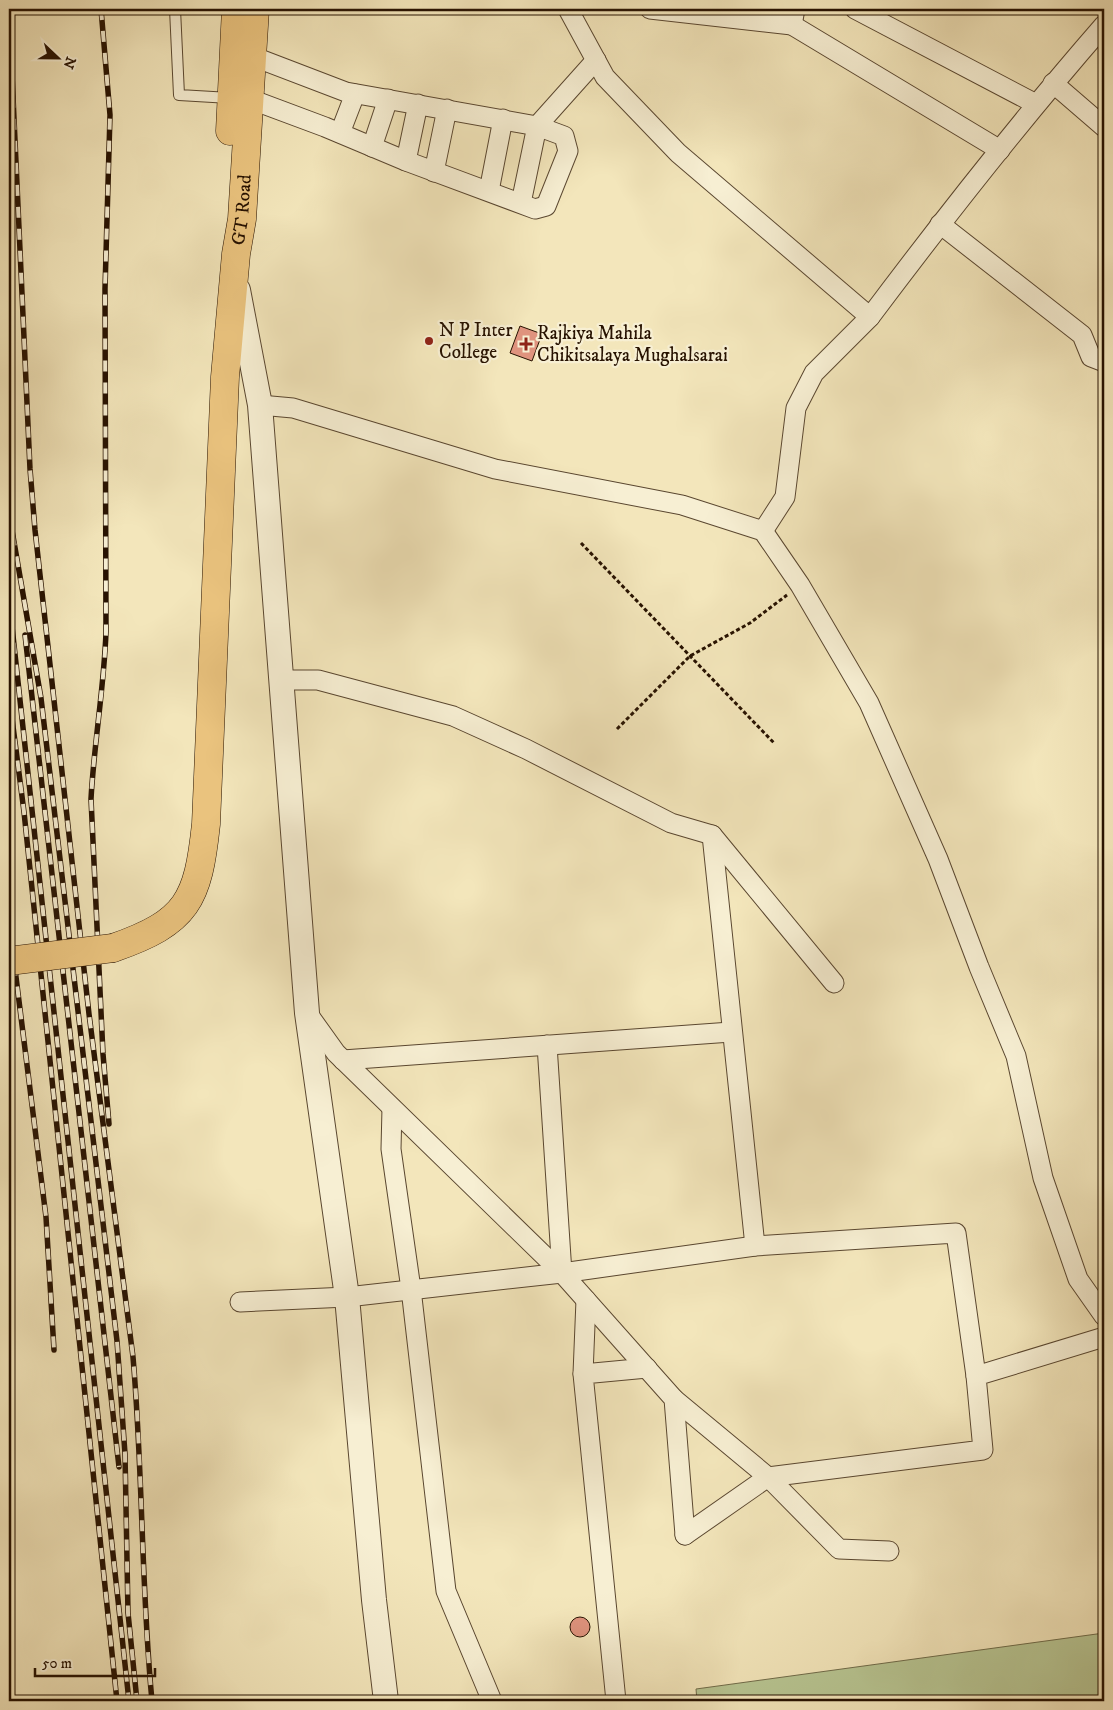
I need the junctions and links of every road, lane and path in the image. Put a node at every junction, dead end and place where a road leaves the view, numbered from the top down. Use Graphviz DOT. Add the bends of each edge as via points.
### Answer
graph roads {
  1 [pos="175,9"];
  2 [pos="236,9"];
  3 [pos="255,9"];
  4 [pos="568,9"];
  5 [pos="650,9"];
  6 [pos="855,9"];
  7 [pos="794,17"];
  8 [pos="1104,25"];
  9 [pos="252,56"];
  10 [pos="596,60"];
  11 [pos="1053,83"];
  12 [pos="355,94"];
  13 [pos="240,99"];
  14 [pos="388,99"];
  15 [pos="418,104"];
  16 [pos="1036,104"];
  17 [pos="447,109"];
  18 [pos="502,119"];
  19 [pos="537,126"];
  20 [pos="1104,127"];
  21 [pos="340,134"];
  22 [pos="372,147"];
  23 [pos="1000,150"];
  24 [pos="406,162"];
  25 [pos="434,172"];
  26 [pos="489,191"];
  27 [pos="521,203"];
  28 [pos="940,224"];
  29 [pos="236,265"];
  30 [pos="870,317"];
  31 [pos="1104,362"];
  32 [pos="260,405"];
  33 [pos="763,531"];
  34 [pos="581,543"];
  35 [pos="800,585"];
  36 [pos="690,656"];
  37 [pos="280,680"];
  38 [pos="617,729"];
  39 [pos="775,744"];
  40 [pos="712,835"];
  41 [pos="9,961"];
  42 [pos="834,983"];
  43 [pos="307,1013"];
  44 [pos="731,1032"];
  45 [pos="547,1045"];
  46 [pos="343,1060"];
  47 [pos="392,1108"];
  48 [pos="755,1246"];
  49 [pos="562,1272"];
  50 [pos="411,1289"];
  51 [pos="347,1297"];
  52 [pos="586,1300"];
  53 [pos="240,1302"];
  54 [pos="1104,1316"];
  55 [pos="1104,1337"];
  56 [pos="647,1368"];
  57 [pos="583,1374"];
  58 [pos="976,1376"];
  59 [pos="674,1399"];
  60 [pos="768,1477"];
  61 [pos="889,1551"];
  62 [pos="386,1701"];
  63 [pos="492,1701"];
  64 [pos="616,1701"];
  1 -- 13 [label="lane" via="179,95"];
  2 -- 13 [label="highway, GT Road"];
  3 -- 9 [label="highway, GT Road"];
  4 -- 10 [label="street"];
  5 -- 7 [label="street"];
  6 -- 16 [label="street"];
  7 -- 23 [label="street"];
  8 -- 11 [label="street"];
  9 -- 12 [label="street"];
  9 -- 13 [label="highway, GT Road"];
  10 -- 19 [label="street"];
  10 -- 30 [label="street" via="605,77 678,153"];
  11 -- 16 [label="street"];
  11 -- 20 [label="street"];
  12 -- 14 [label="street"];
  12 -- 21 [label="street"];
  13 -- 21 [label="street"];
  13 -- 29 [label="highway, GT Road" via="242,219"];
  14 -- 15 [label="street"];
  14 -- 22 [label="street"];
  15 -- 17 [label="street"];
  15 -- 24 [label="street"];
  16 -- 23 [label="street"];
  17 -- 18 [label="street"];
  17 -- 25 [label="street"];
  18 -- 19 [label="street"];
  18 -- 26 [label="street"];
  19 -- 27 [label="street"];
  19 -- 27 [label="street" via="564,136 568,151 546,206 535,209"];
  21 -- 22 [label="street"];
  22 -- 24 [label="street"];
  23 -- 28 [label="street"];
  24 -- 25 [label="street"];
  25 -- 26 [label="street"];
  26 -- 27 [label="street"];
  28 -- 30 [label="street"];
  28 -- 31 [label="street" via="1082,336 1091,357"];
  29 -- 32 [label="street"];
  29 -- 41 [label="highway, GT Road, bridge" via="224,377 206,824 195,888 180,912 142,938 113,948"];
  30 -- 33 [label="street" via="814,373 796,408 786,497"];
  32 -- 33 [label="street" via="293,408 495,469 682,505"];
  32 -- 37 [label="street"];
  33 -- 35 [label="street"];
  34 -- 36 [label="path"];
  35 -- 36 [label="path" via="750,623"];
  35 -- 54 [label="street" via="869,703 938,859 1016,1056 1043,1178 1078,1279"];
  36 -- 38 [label="path"];
  36 -- 39 [label="path"];
  37 -- 40 [label="street" via="318,680 453,716 526,749 670,824"];
  37 -- 43 [label="street"];
  40 -- 42 [label="street"];
  40 -- 44 [label="street"];
  43 -- 46 [label="street"];
  43 -- 51 [label="street"];
  44 -- 45 [label="street"];
  44 -- 48 [label="street"];
  45 -- 46 [label="street"];
  45 -- 49 [label="street"];
  46 -- 47 [label="street"];
  47 -- 49 [label="street"];
  47 -- 50 [label="street" via="391,1149"];
  48 -- 49 [label="street"];
  48 -- 58 [label="street" via="956,1234"];
  49 -- 50 [label="street"];
  49 -- 52 [label="street"];
  50 -- 51 [label="street"];
  50 -- 63 [label="street" via="446,1591"];
  51 -- 53 [label="street"];
  51 -- 62 [label="street"];
  52 -- 56 [label="street"];
  52 -- 57 [label="street"];
  55 -- 58 [label="street"];
  56 -- 57 [label="street"];
  56 -- 59 [label="street"];
  57 -- 64 [label="street"];
  58 -- 60 [label="street" via="983,1450"];
  59 -- 60 [label="street"];
  59 -- 60 [label="street" via="685,1535"];
  60 -- 61 [label="street" via="839,1549"];
}
